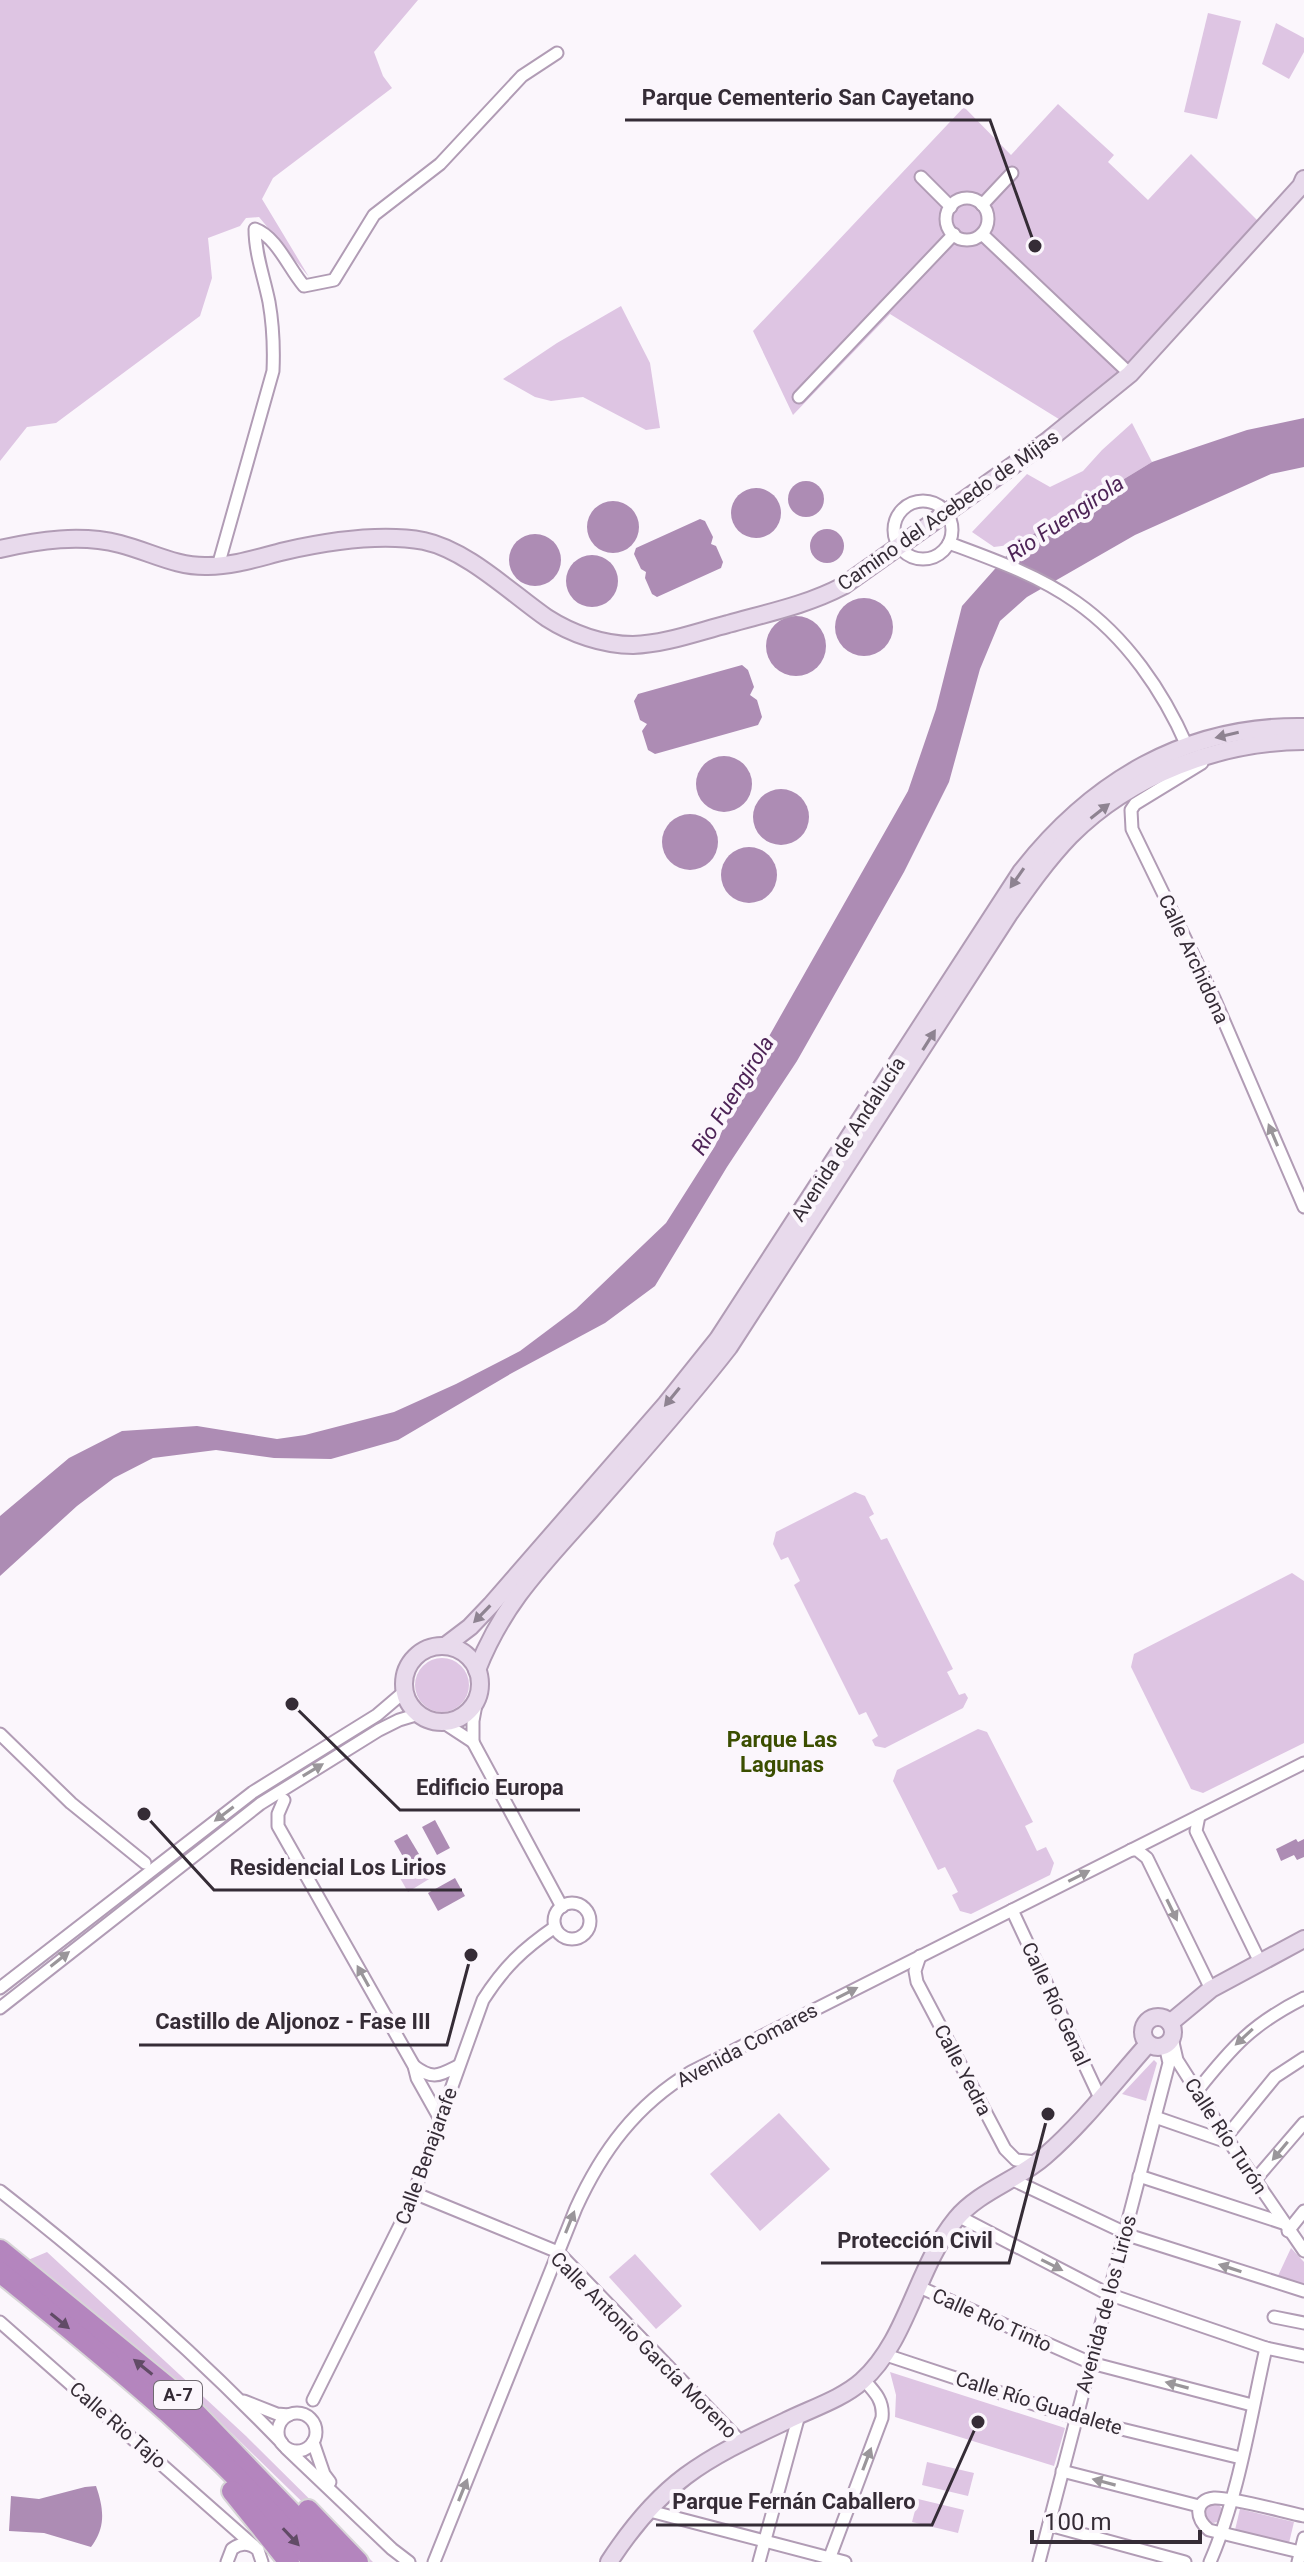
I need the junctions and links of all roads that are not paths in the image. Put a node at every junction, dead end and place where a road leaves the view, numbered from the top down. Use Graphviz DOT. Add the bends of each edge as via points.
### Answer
graph roads {
  1 [pos="557,53"];
  2 [pos="1012,173"];
  3 [pos="921,177"];
  4 [pos="1304,179"];
  5 [pos="982,205"];
  6 [pos="951,207"];
  7 [pos="954,234"];
  8 [pos="982,234"];
  9 [pos="1130,374"];
  10 [pos="799,397"];
  11 [pos="946,514"];
  12 [pos="949,543"];
  13 [pos="899,546"];
  14 [pos="0,549"];
  15 [pos="218,566"];
  16 [pos="1304,727"];
  17 [pos="1304,741"];
  18 [pos="1187,746"];
  19 [pos="1220,752"];
  20 [pos="1304,1207"];
  21 [pos="445,1646"];
  22 [pos="477,1670"];
  23 [pos="404,1692"];
  24 [pos="477,1699"];
  25 [pos="419,1714"];
  26 [pos="444,1723"];
  27 [pos="0,1734"];
  28 [pos="473,1742"];
  29 [pos="1304,1763"];
  30 [pos="284,1800"];
  31 [pos="1199,1816"];
  32 [pos="1130,1850"];
  33 [pos="145,1863"];
  34 [pos="562,1907"];
  35 [pos="1012,1910"];
  36 [pos="555,1927"];
  37 [pos="1304,1939"];
  38 [pos="920,1956"];
  39 [pos="1260,1962"];
  40 [pos="0,1988"];
  41 [pos="1211,1989"];
  42 [pos="1304,1998"];
  43 [pos="0,2008"];
  44 [pos="1164,2037"];
  45 [pos="1304,2058"];
  46 [pos="414,2066"];
  47 [pos="458,2066"];
  48 [pos="1197,2091"];
  49 [pos="1100,2098"];
  50 [pos="1155,2117"];
  51 [pos="440,2119"];
  52 [pos="1304,2123"];
  53 [pos="1228,2140"];
  54 [pos="1037,2162"];
  55 [pos="1139,2176"];
  56 [pos="1011,2179"];
  57 [pos="1255,2180"];
  58 [pos="0,2191"];
  59 [pos="414,2193"];
  60 [pos="1304,2211"];
  61 [pos="958,2216"];
  62 [pos="1286,2227"];
  63 [pos="1125,2232"];
  64 [pos="0,2250"];
  65 [pos="1304,2251"];
  66 [pos="558,2252"];
  67 [pos="0,2272"];
  68 [pos="917,2286"];
  69 [pos="1304,2291"];
  70 [pos="1108,2294"];
  71 [pos="1274,2317"];
  72 [pos="0,2322"];
  73 [pos="1304,2323"];
  74 [pos="1266,2348"];
  75 [pos="886,2355"];
  76 [pos="1304,2356"];
  77 [pos="1091,2363"];
  78 [pos="864,2380"];
  79 [pos="181,2398"];
  80 [pos="240,2399"];
  81 [pos="313,2400"];
  82 [pos="1252,2405"];
  83 [pos="292,2415"];
  84 [pos="799,2415"];
  85 [pos="1076,2418"];
  86 [pos="312,2420"];
  87 [pos="178,2421"];
  88 [pos="313,2442"];
  89 [pos="741,2442"];
  90 [pos="284,2445"];
  91 [pos="1241,2458"];
  92 [pos="1062,2471"];
  93 [pos="339,2496"];
  94 [pos="1231,2501"];
  95 [pos="1199,2506"];
  96 [pos="646,2510"];
  97 [pos="1304,2516"];
  98 [pos="1049,2525"];
  99 [pos="235,2528"];
  100 [pos="1222,2534"];
  101 [pos="1304,2538"];
  102 [pos="764,2541"];
  103 [pos="254,2546"];
  104 [pos="232,2549"];
  105 [pos="1301,2556"];
  106 [pos="829,2560"];
  107 [pos="227,2562"];
  108 [pos="262,2562"];
  109 [pos="289,2562"];
  110 [pos="313,2562"];
  111 [pos="335,2562"];
  112 [pos="358,2562"];
  113 [pos="409,2562"];
  114 [pos="434,2562"];
  115 [pos="609,2562"];
  116 [pos="759,2562"];
  117 [pos="845,2562"];
  118 [pos="1039,2562"];
  119 [pos="1185,2562"];
  120 [pos="1210,2562"];
  1 -- 15 [label="street" via="522,76 440,164 374,215 334,280 304,286 266,233 255,229 271,318 273,371"];
  2 -- 5 [label="street"];
  3 -- 6 [label="street"];
  4 -- 9 [label="street, Camino del Acebedo de Mijas"];
  5 -- 6 [label="street" via="975,198 958,200"];
  5 -- 8 [label="street" via="988,227"];
  6 -- 7 [label="street" via="948,228"];
  7 -- 8 [label="street" via="959,240"];
  7 -- 10 [label="street"];
  8 -- 9 [label="street"];
  9 -- 11 [label="street, Camino del Acebedo de Mijas"];
  11 -- 12 [label="street"];
  11 -- 13 [label="street, Camino del Acebedo de Mijas"];
  11 -- 13 [label="street" via="927,502 909,505 895,522"];
  12 -- 13 [label="street" via="923,559"];
  12 -- 18 [label="street" via="1078,603 1154,684"];
  13 -- 15 [label="street, Camino del Acebedo de Mijas" via="843,586 810,601 632,645 568,630 453,552 425,542 316,544"];
  14 -- 15 [label="street, Camino del Acebedo de Mijas" via="98,540 174,563"];
  16 -- 18 [label="street, Avenida de Andalucía, one-way" via="1245,731"];
  17 -- 19 [label="street, Avenida de Andalucía"];
  18 -- 21 [label="street, Avenida de Andalucía, one-way" via="1109,785 1041,845 718,1339 499,1596"];
  20 -- 19 [label="street, Calle Archidona, one-way" via="1214,998 1132,829 1135,804"];
  22 -- 19 [label="street, Avenida de Andalucía, one-way" via="488,1640 516,1595 677,1414 729,1347 1051,857 1118,797 1163,771"];
  21 -- 22 [label="street" via="468,1656"];
  21 -- 23 [label="street" via="420,1653 411,1662"];
  22 -- 24 [label="street"];
  23 -- 25 [label="street"];
  23 -- 40 [label="street, one-way" via="377,1715 253,1792"];
  24 -- 26 [label="street" via="462,1717"];
  24 -- 28 [label="street"];
  25 -- 26 [label="street"];
  43 -- 25 [label="street, one-way" via="260,1804 379,1730"];
  26 -- 28 [label="street"];
  27 -- 33 [label="street" via="71,1803"];
  28 -- 34 [label="street"];
  29 -- 31 [label="street, Avenida Comares"];
  46 -- 30 [label="street, one-way" via="278,1826"];
  31 -- 32 [label="street, Avenida Comares"];
  31 -- 39 [label="street" via="1197,1834"];
  35 -- 32 [label="street, Avenida Comares, one-way"];
  32 -- 41 [label="street, one-way" via="1147,1858"];
  34 -- 36 [label="street"];
  34 -- 36 [label="street" via="579,1905 588,1914 589,1926 573,1939"];
  35 -- 38 [label="street, Avenida Comares"];
  35 -- 49 [label="street, Calle Río Genal"];
  36 -- 47 [label="street, Calle Benajarafe" via="498,1976"];
  37 -- 39 [label="street"];
  38 -- 54 [label="street, Calle Yedra" via="917,1982 1005,2149 1016,2160"];
  66 -- 38 [label="street, Avenida Comares, one-way" via="611,2143 661,2093 691,2072"];
  39 -- 41 [label="street"];
  41 -- 44 [label="street"];
  42 -- 48 [label="street, one-way" via="1242,2037"];
  44 -- 48 [label="street, Calle Río Turón"];
  44 -- 49 [label="street"];
  44 -- 50 [label="street, Avenida de los Lirios" via="1169,2063"];
  45 -- 53 [label="street" via="1275,2077"];
  46 -- 47 [label="street" via="439,2075"];
  46 -- 51 [label="street"];
  47 -- 51 [label="street, Calle Benajarafe"];
  48 -- 53 [label="street, Calle Río Turón"];
  49 -- 54 [label="street"];
  50 -- 53 [label="street"];
  50 -- 55 [label="street, Avenida de los Lirios"];
  51 -- 59 [label="street, Calle Benajarafe"];
  52 -- 57 [label="street, one-way"];
  53 -- 57 [label="street, Calle Río Turón"];
  54 -- 56 [label="street"];
  55 -- 62 [label="street"];
  55 -- 63 [label="street, Avenida de los Lirios"];
  56 -- 61 [label="street"];
  56 -- 63 [label="street"];
  57 -- 62 [label="street, Calle Río Turón"];
  58 -- 80 [label="street" via="124,2293"];
  59 -- 66 [label="street, Calle Antonio García Moreno"];
  59 -- 81 [label="street, Calle Benajarafe"];
  60 -- 62 [label="street"];
  61 -- 68 [label="street"];
  61 -- 70 [label="street, one-way"];
  62 -- 65 [label="street, Calle Río Turón"];
  69 -- 63 [label="street, one-way"];
  63 -- 70 [label="street, Avenida de los Lirios"];
  79 -- 64 [label="highway, A-7, one-way"];
  66 -- 89 [label="street, Calle Antonio García Moreno"];
  114 -- 66 [label="street, Avenida Comares, one-way"];
  67 -- 87 [label="highway, A-7, one-way"];
  68 -- 75 [label="street"];
  68 -- 77 [label="street, Calle Río Tinto"];
  70 -- 74 [label="street"];
  70 -- 77 [label="street, Avenida de los Lirios"];
  71 -- 73 [label="street"];
  72 -- 99 [label="street, Calle Rio Tajo"];
  74 -- 76 [label="street"];
  74 -- 82 [label="street"];
  75 -- 78 [label="street"];
  75 -- 85 [label="street, Calle Río Guadalete"];
  82 -- 77 [label="street, Calle Río Tinto, one-way"];
  77 -- 85 [label="street, Avenida de los Lirios"];
  78 -- 84 [label="street"];
  106 -- 78 [label="street, one-way" via="882,2418 880,2399"];
  79 -- 111 [label="highway, A-7"];
  79 -- 112 [label="highway" via="223,2428"];
  80 -- 83 [label="street"];
  80 -- 90 [label="street"];
  81 -- 83 [label="street, Calle Benajarafe"];
  81 -- 86 [label="street, Calle Benajarafe"];
  82 -- 91 [label="street"];
  83 -- 86 [label="street"];
  83 -- 90 [label="street" via="278,2431"];
  84 -- 89 [label="street"];
  84 -- 102 [label="street"];
  85 -- 91 [label="street, Calle Río Guadalete"];
  85 -- 92 [label="street, Avenida de los Lirios"];
  86 -- 88 [label="street"];
  87 -- 109 [label="highway"];
  87 -- 110 [label="highway, A-7, one-way"];
  88 -- 90 [label="street" via="299,2451"];
  88 -- 93 [label="street"];
  89 -- 96 [label="street" via="691,2470"];
  90 -- 93 [label="street"];
  91 -- 94 [label="street"];
  95 -- 92 [label="street, one-way"];
  92 -- 98 [label="street, Avenida de los Lirios"];
  93 -- 113 [label="street"];
  94 -- 95 [label="street" via="1211,2499"];
  94 -- 97 [label="street"];
  94 -- 100 [label="street"];
  95 -- 100 [label="street" via="1201,2524"];
  96 -- 102 [label="street"];
  96 -- 115 [label="street"];
  98 -- 118 [label="street, Avenida de los Lirios"];
  98 -- 119 [label="street"];
  99 -- 103 [label="street, Calle Rio Tajo"];
  99 -- 104 [label="street"];
  100 -- 105 [label="street"];
  100 -- 120 [label="street"];
  101 -- 105 [label="street"];
  102 -- 106 [label="street"];
  102 -- 116 [label="street"];
  103 -- 104 [label="street"];
  103 -- 108 [label="street, Calle Rio Tajo"];
  104 -- 107 [label="street"];
  106 -- 117 [label="street"];
}
